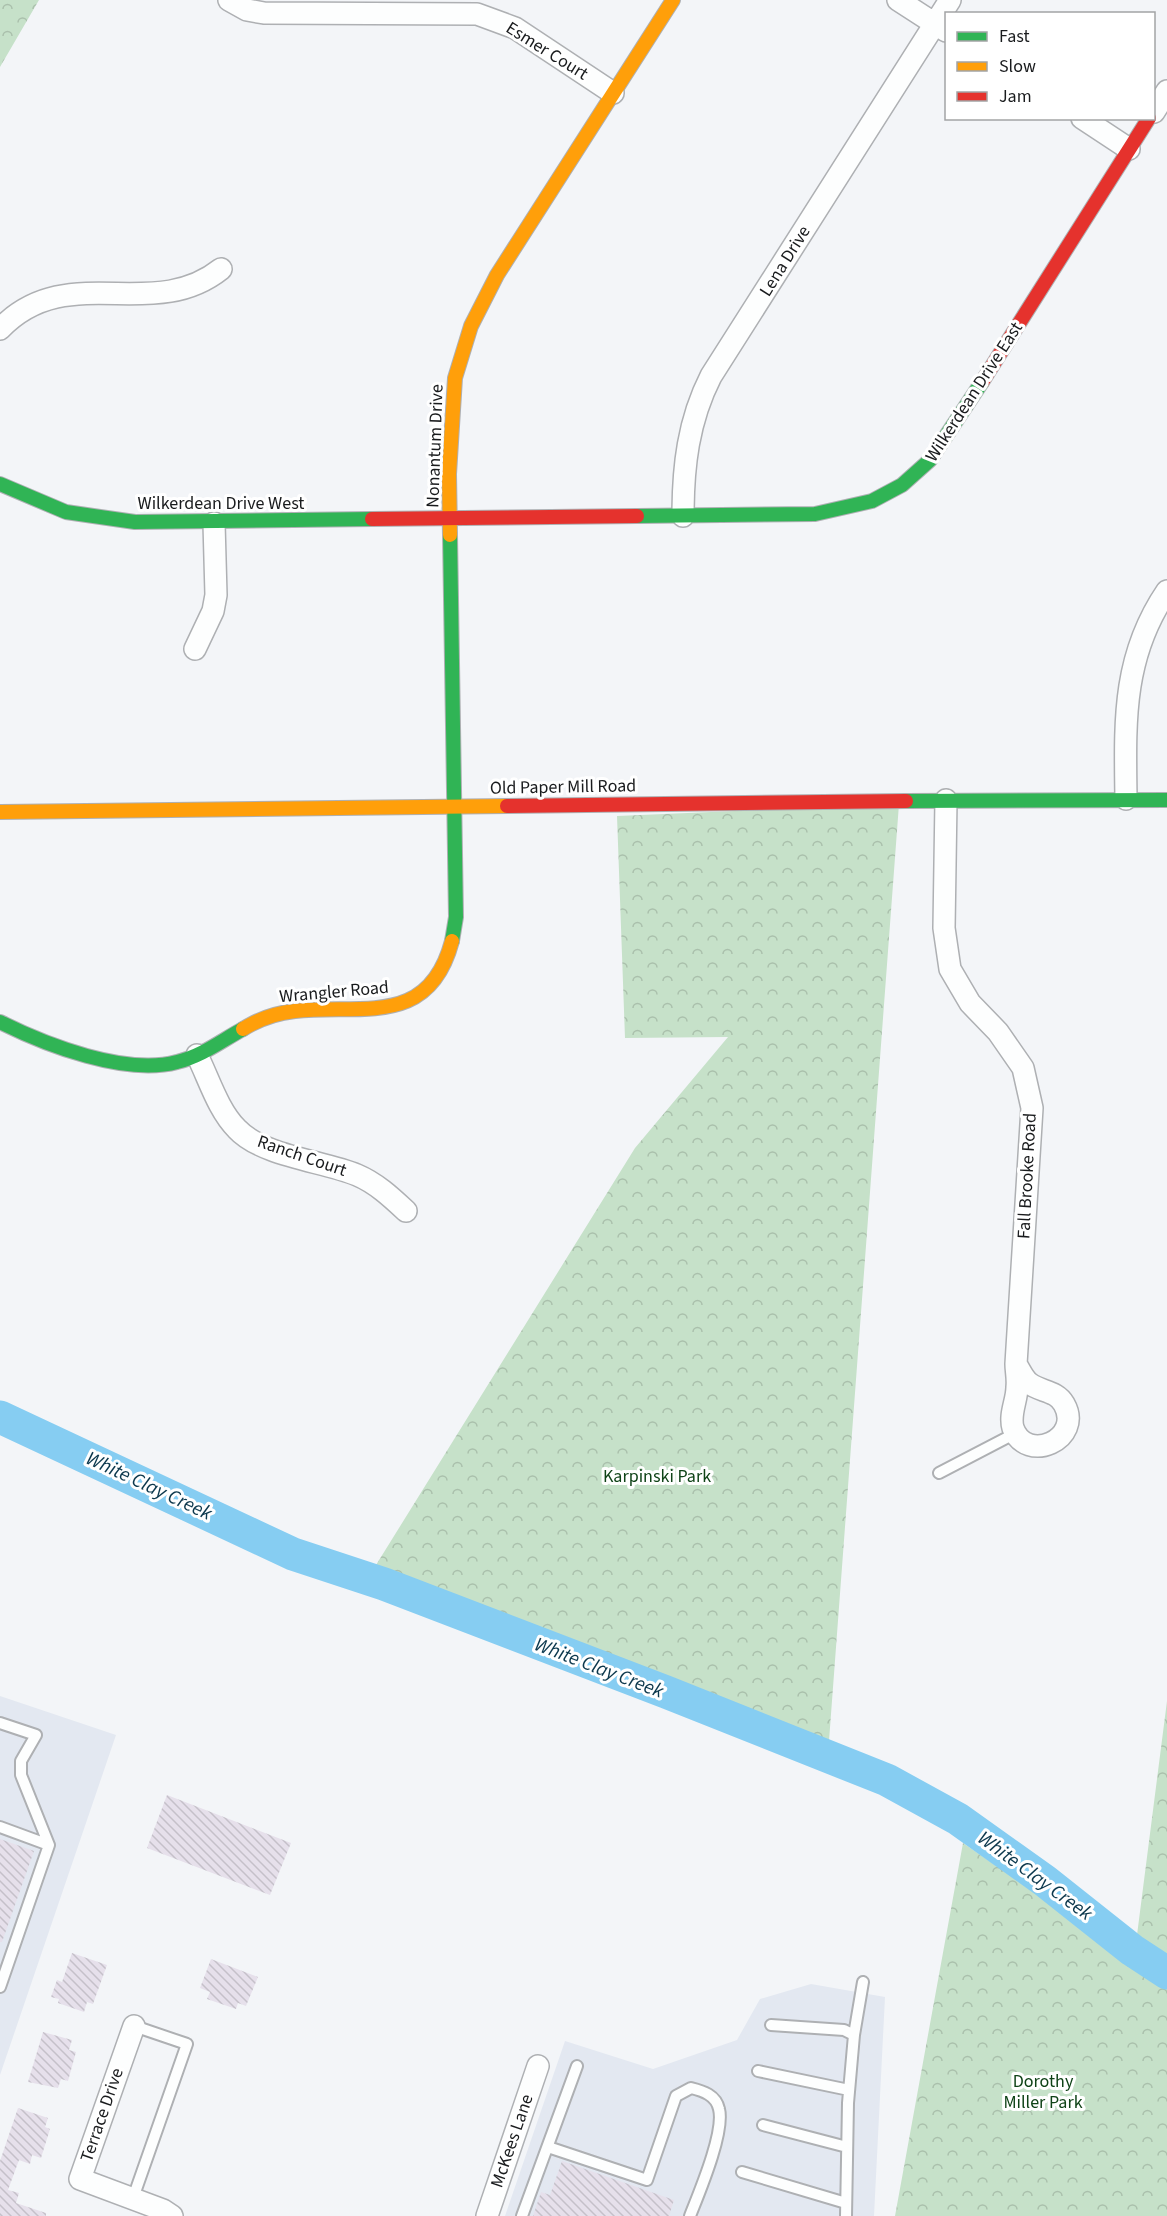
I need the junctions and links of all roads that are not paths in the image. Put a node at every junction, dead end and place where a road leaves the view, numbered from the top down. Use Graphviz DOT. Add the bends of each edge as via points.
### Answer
graph roads {
  1 [pos="229,0"];
  2 [pos="673,0"];
  3 [pos="898,0"];
  4 [pos="941,28"];
  5 [pos="1167,91"];
  6 [pos="614,93"];
  7 [pos="1155,110"];
  8 [pos="1085,120"];
  9 [pos="1148,120"];
  10 [pos="1130,149"];
  11 [pos="221,269"];
  12 [pos="0,329"];
  13 [pos="0,484"];
  14 [pos="683,516"];
  15 [pos="450,519"];
  16 [pos="214,523"];
  17 [pos="1167,591"];
  18 [pos="195,649"];
  19 [pos="1126,799"];
  20 [pos="946,800"];
  21 [pos="1167,800"];
  22 [pos="454,806"];
  23 [pos="0,812"];
  24 [pos="450,953"];
  25 [pos="0,1022"];
  26 [pos="197,1055"];
  27 [pos="405,1211"];
  28 [pos="1016,1364"];
  29 [pos="1016,1433"];
  30 [pos="939,1473"];
  31 [pos="0,1723"];
  32 [pos="0,1827"];
  33 [pos="49,1845"];
  34 [pos="863,1982"];
  35 [pos="0,1987"];
  36 [pos="771,2025"];
  37 [pos="134,2026"];
  38 [pos="854,2035"];
  39 [pos="538,2066"];
  40 [pos="577,2066"];
  41 [pos="758,2071"];
  42 [pos="849,2090"];
  43 [pos="763,2125"];
  44 [pos="548,2147"];
  45 [pos="847,2147"];
  46 [pos="742,2172"];
  47 [pos="133,2198"];
  48 [pos="846,2203"];
  49 [pos="172,2216"];
  50 [pos="487,2216"];
  51 [pos="522,2216"];
  52 [pos="690,2216"];
  53 [pos="846,2216"];
  1 -- 6 [label="street, Esmer Court" via="247,10 264,13 477,14 515,28"];
  2 -- 6 [label="street, Nonantum Drive"];
  3 -- 4 [label="street"];
  4 -- 14 [label="street, Lena Drive" via="707,385 689,434"];
  5 -- 7 [label="street"];
  6 -- 15 [label="street, Nonantum Drive" via="497,274 471,326 455,378 451,410"];
  8 -- 10 [label="street"];
  9 -- 10 [label="street, Wilkerdean Drive East"];
  10 -- 14 [label="street, Wilkerdean Drive East" via="943,443 909,481 888,495 841,511"];
  11 -- 12 [label="street" via="187,289 164,293 48,297 27,306"];
  13 -- 16 [label="street, Wilkerdean Drive West" via="56,509 99,519"];
  14 -- 15 [label="street, Wilkerdean Drive East"];
  15 -- 16 [label="street, Wilkerdean Drive West"];
  15 -- 22 [label="street, Nonantum Drive"];
  16 -- 18 [label="street" via="216,595 213,611"];
  17 -- 19 [label="street" via="1142,636 1134,663 1125,729"];
  19 -- 20 [label="street, Old Paper Mill Road"];
  19 -- 21 [label="street, Old Paper Mill Road"];
  20 -- 22 [label="street, Old Paper Mill Road"];
  20 -- 28 [label="street, Fall Brooke Road" via="944,928 950,969 970,1004 1005,1040 1023,1068 1032,1108"];
  22 -- 23 [label="street, Old Paper Mill Road"];
  22 -- 24 [label="street, Nonantum Drive" via="456,917"];
  24 -- 26 [label="street, Wrangler Road" via="428,988 409,1001 371,1010 284,1012 249,1024"];
  25 -- 26 [label="street, Wrangler Road" via="45,1041 129,1064 172,1065"];
  26 -- 27 [label="street, Ranch Court" via="228,1118 238,1130 268,1147 357,1175 376,1185"];
  28 -- 29 [label="street, Fall Brooke Road" via="1012,1417"];
  28 -- 29 [label="street" via="1030,1384 1065,1404 1068,1420 1064,1434 1046,1446 1026,1443"];
  29 -- 30 [label="lane"];
  31 -- 33 [label="lane" via="36,1735 21,1761 21,1774"];
  32 -- 33 [label="lane"];
  33 -- 35 [label="lane"];
  34 -- 38 [label="lane"];
  36 -- 38 [label="lane" via="844,2030"];
  37 -- 47 [label="street, Terrace Drive" via="80,2179"];
  37 -- 47 [label="lane" via="187,2044"];
  38 -- 42 [label="lane"];
  39 -- 50 [label="street, McKees Lane"];
  40 -- 44 [label="lane"];
  41 -- 42 [label="lane"];
  42 -- 45 [label="lane"];
  43 -- 45 [label="lane"];
  44 -- 51 [label="lane"];
  44 -- 52 [label="lane" via="647,2180 676,2096 691,2088 708,2093 719,2109 720,2127"];
  45 -- 48 [label="lane"];
  46 -- 48 [label="lane"];
  47 -- 49 [label="street, Terrace Drive"];
  48 -- 53 [label="lane"];
}
